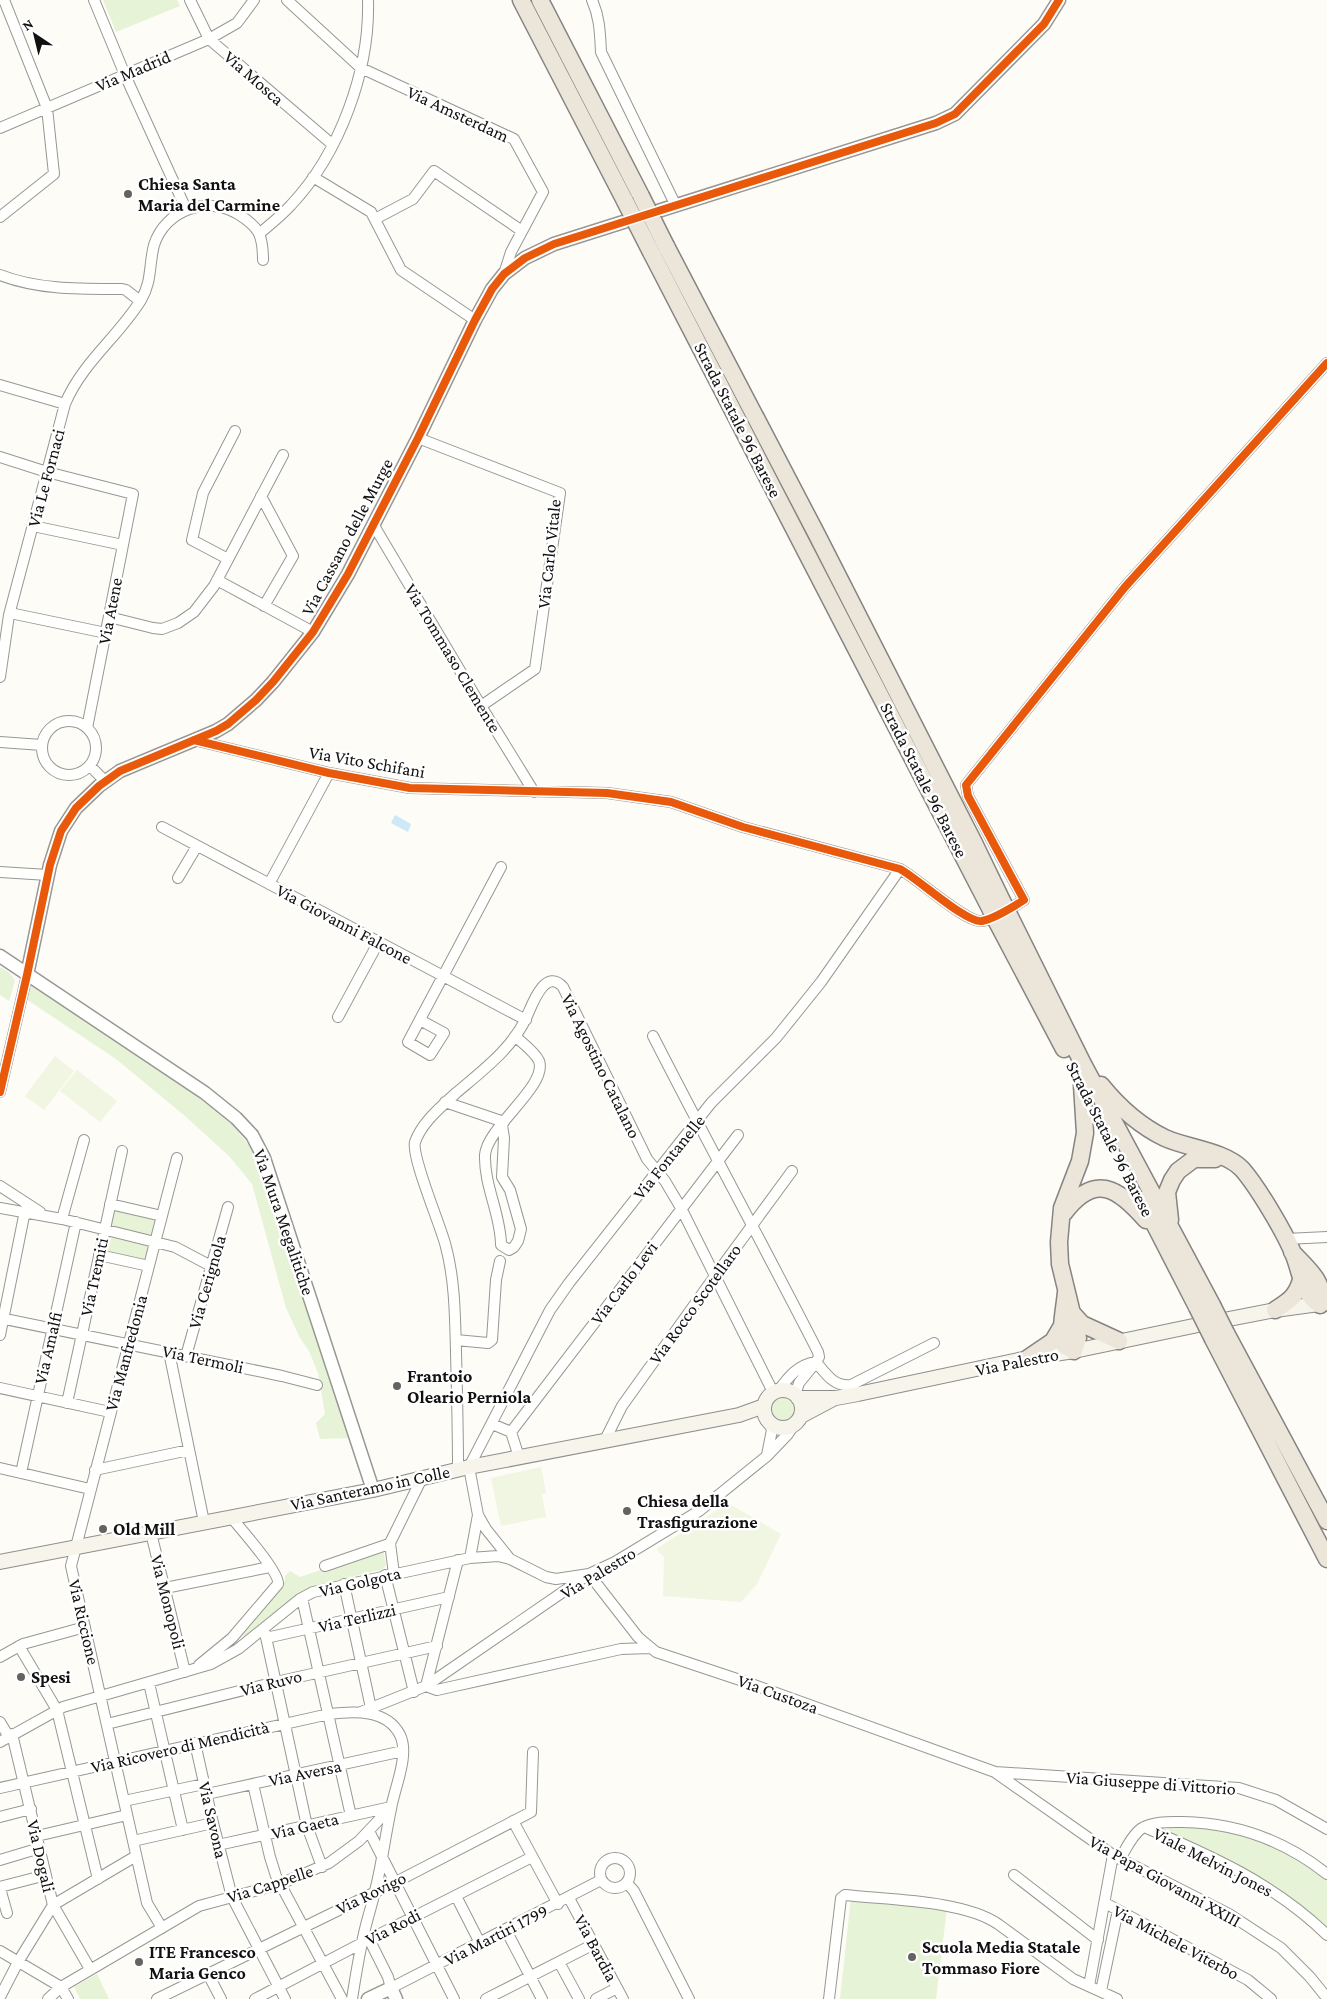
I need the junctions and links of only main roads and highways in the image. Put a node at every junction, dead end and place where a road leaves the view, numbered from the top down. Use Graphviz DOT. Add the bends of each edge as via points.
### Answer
graph roads {
  1 [pos="521,0"];
  2 [pos="540,0"];
  3 [pos="999,912"];
  4 [pos="1083,1064"];
  5 [pos="1082,1085"];
  6 [pos="1229,1160"];
  7 [pos="1060,1219"];
  8 [pos="1168,1238"];
  9 [pos="1314,1279"];
  10 [pos="1323,1304"];
  11 [pos="1274,1310"];
  12 [pos="1067,1318"];
  13 [pos="1219,1336"];
  14 [pos="1119,1341"];
  15 [pos="1074,1351"];
  16 [pos="1028,1358"];
  17 [pos="797,1396"];
  18 [pos="836,1398"];
  19 [pos="764,1406"];
  20 [pos="739,1415"];
  21 [pos="797,1420"];
  22 [pos="768,1421"];
  23 [pos="1327,1521"];
  24 [pos="1327,1559"];
  25 [pos="0,1562"];
  1 -- 3 [label="highway, Strada Statale 96 Barese, bridge" via="650,252"];
  2 -- 3 [label="highway, Strada Statale 96 Barese, bridge" via="974,843"];
  3 -- 4 [label="highway, Strada Statale 96 Barese"];
  3 -- 5 [label="highway, Strada Statale 96 Barese"];
  4 -- 6 [label="highway" via="1129,1115 1165,1138"];
  4 -- 8 [label="highway, Strada Statale 96 Barese"];
  5 -- 7 [label="highway" via="1082,1152"];
  5 -- 8 [label="highway, Strada Statale 96 Barese"];
  6 -- 8 [label="highway" via="1194,1159 1178,1171 1167,1192"];
  6 -- 9 [label="highway" via="1250,1179 1289,1246"];
  7 -- 8 [label="highway" via="1073,1202 1090,1190 1111,1189"];
  7 -- 12 [label="highway" via="1060,1264"];
  8 -- 13 [label="highway, Strada Statale 96 Barese, bridge"];
  9 -- 10 [label="highway" via="1309,1298"];
  9 -- 11 [label="highway" via="1290,1301"];
  10 -- 11 [label="main road, Via Palestro"];
  11 -- 14 [label="main road, Via Palestro"];
  12 -- 14 [label="highway"];
  12 -- 15 [label="highway" via="1078,1338"];
  12 -- 16 [label="highway" via="1053,1341"];
  13 -- 23 [label="highway, Strada Statale 96 Barese" via="1287,1443"];
  13 -- 24 [label="highway, Strada Statale 96 Barese"];
  14 -- 15 [label="main road, Via Palestro"];
  15 -- 16 [label="main road, Via Palestro"];
  16 -- 18 [label="main road, Via Palestro"];
  17 -- 18 [label="main road, Via Palestro"];
  17 -- 19 [label="main road" via="785,1390 776,1391"];
  17 -- 21 [label="main road" via="802,1410"];
  18 -- 21 [label="main road, Via Palestro"];
  19 -- 20 [label="main road"];
  19 -- 22 [label="main road"];
  20 -- 22 [label="main road"];
  20 -- 25 [label="main road, Via Santeramo in Colle"];
  21 -- 22 [label="main road" via="789,1427 778,1428"];
}
